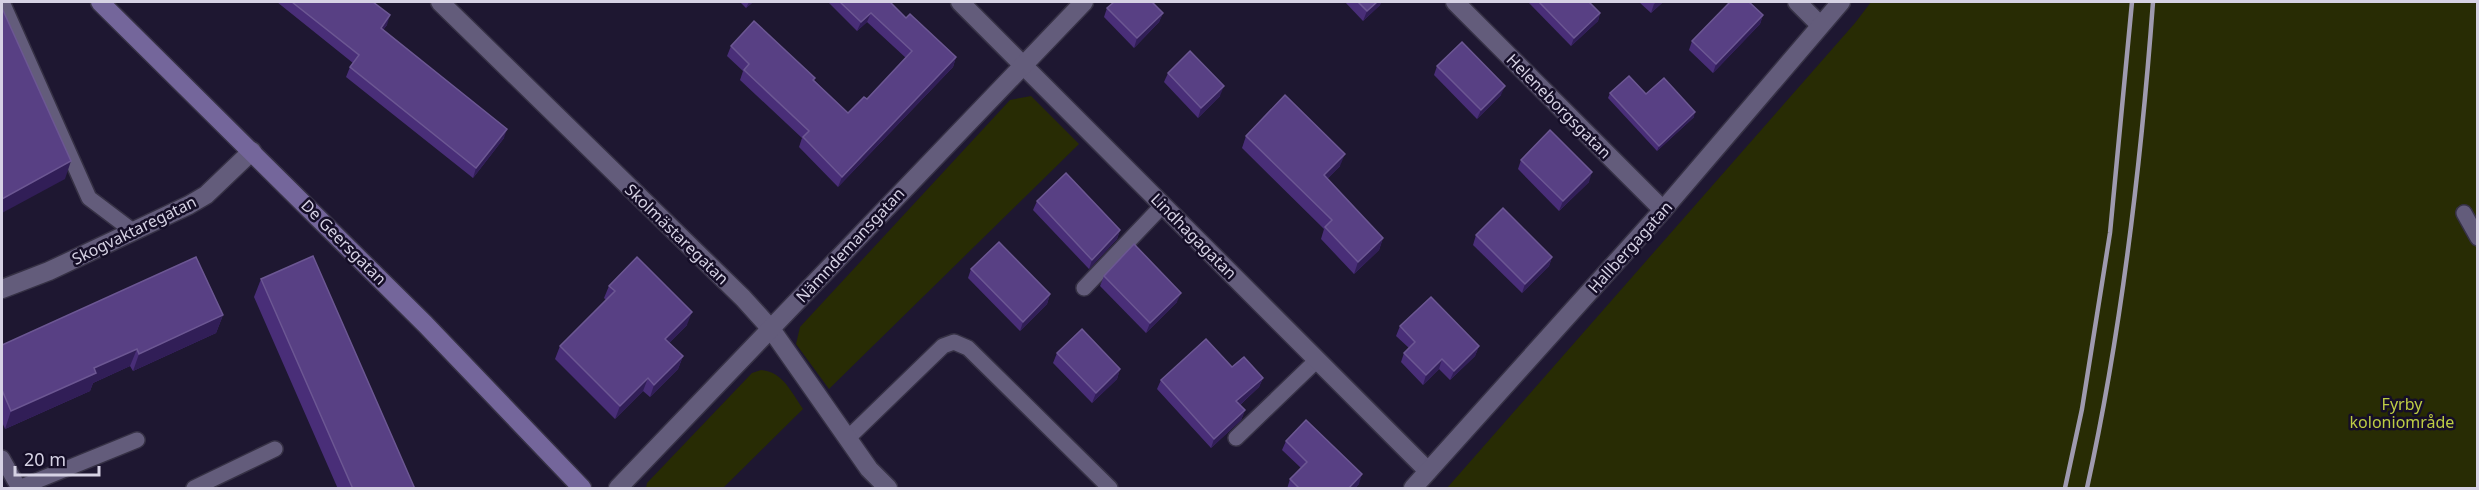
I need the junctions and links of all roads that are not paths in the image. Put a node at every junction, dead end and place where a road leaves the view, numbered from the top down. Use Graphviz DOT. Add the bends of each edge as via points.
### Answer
graph roads {
  1 [pos="2,2"];
  2 [pos="100,2"];
  3 [pos="440,2"];
  4 [pos="960,2"];
  5 [pos="1084,2"];
  6 [pos="1455,2"];
  7 [pos="1797,2"];
  8 [pos="1841,2"];
  9 [pos="1820,25"];
  10 [pos="1022,64"];
  11 [pos="252,151"];
  12 [pos="1163,205"];
  13 [pos="1663,210"];
  14 [pos="2464,213"];
  15 [pos="134,232"];
  16 [pos="2478,238"];
  17 [pos="1084,288"];
  18 [pos="2,289"];
  19 [pos="771,329"];
  20 [pos="1317,360"];
  21 [pos="1236,438"];
  22 [pos="848,439"];
  23 [pos="137,440"];
  24 [pos="275,449"];
  25 [pos="2,458"];
  26 [pos="1428,471"];
  27 [pos="194,489"];
  28 [pos="582,489"];
  29 [pos="618,489"];
  30 [pos="888,489"];
  31 [pos="1110,489"];
  32 [pos="1413,489"];
  1 -- 15 [label="lane" via="89,198"];
  2 -- 11 [label="main road, De Geersgatan"];
  3 -- 19 [label="street, Skolmästaregatan"];
  4 -- 10 [label="street, Lindhagagatan"];
  5 -- 10 [label="street, Nämndemansgatan"];
  6 -- 13 [label="street, Heleneborgsgatan"];
  7 -- 9 [label="street"];
  8 -- 9 [label="street, Hallbergagatan"];
  9 -- 13 [label="street, Hallbergagatan"];
  10 -- 12 [label="street, Lindhagagatan"];
  10 -- 19 [label="street, Nämndemansgatan"];
  11 -- 15 [label="street, Skogvaktaregatan" via="206,195"];
  11 -- 28 [label="main road, De Geersgatan"];
  12 -- 17 [label="lane"];
  12 -- 20 [label="street, Lindhagagatan"];
  13 -- 26 [label="street, Hallbergagatan"];
  14 -- 16 [label="lane"];
  15 -- 18 [label="street, Skogvaktaregatan"];
  19 -- 22 [label="street, Skolmästaregatan"];
  19 -- 29 [label="street, Nämndemansgatan"];
  20 -- 21 [label="lane"];
  20 -- 26 [label="street, Lindhagagatan"];
  22 -- 30 [label="street, Skolmästaregatan" via="868,469"];
  22 -- 31 [label="lane" via="943,346 954,342 968,348"];
  23 -- 25 [label="lane" via="19,488"];
  24 -- 27 [label="lane"];
  26 -- 32 [label="street, Hallbergagatan"];
}
